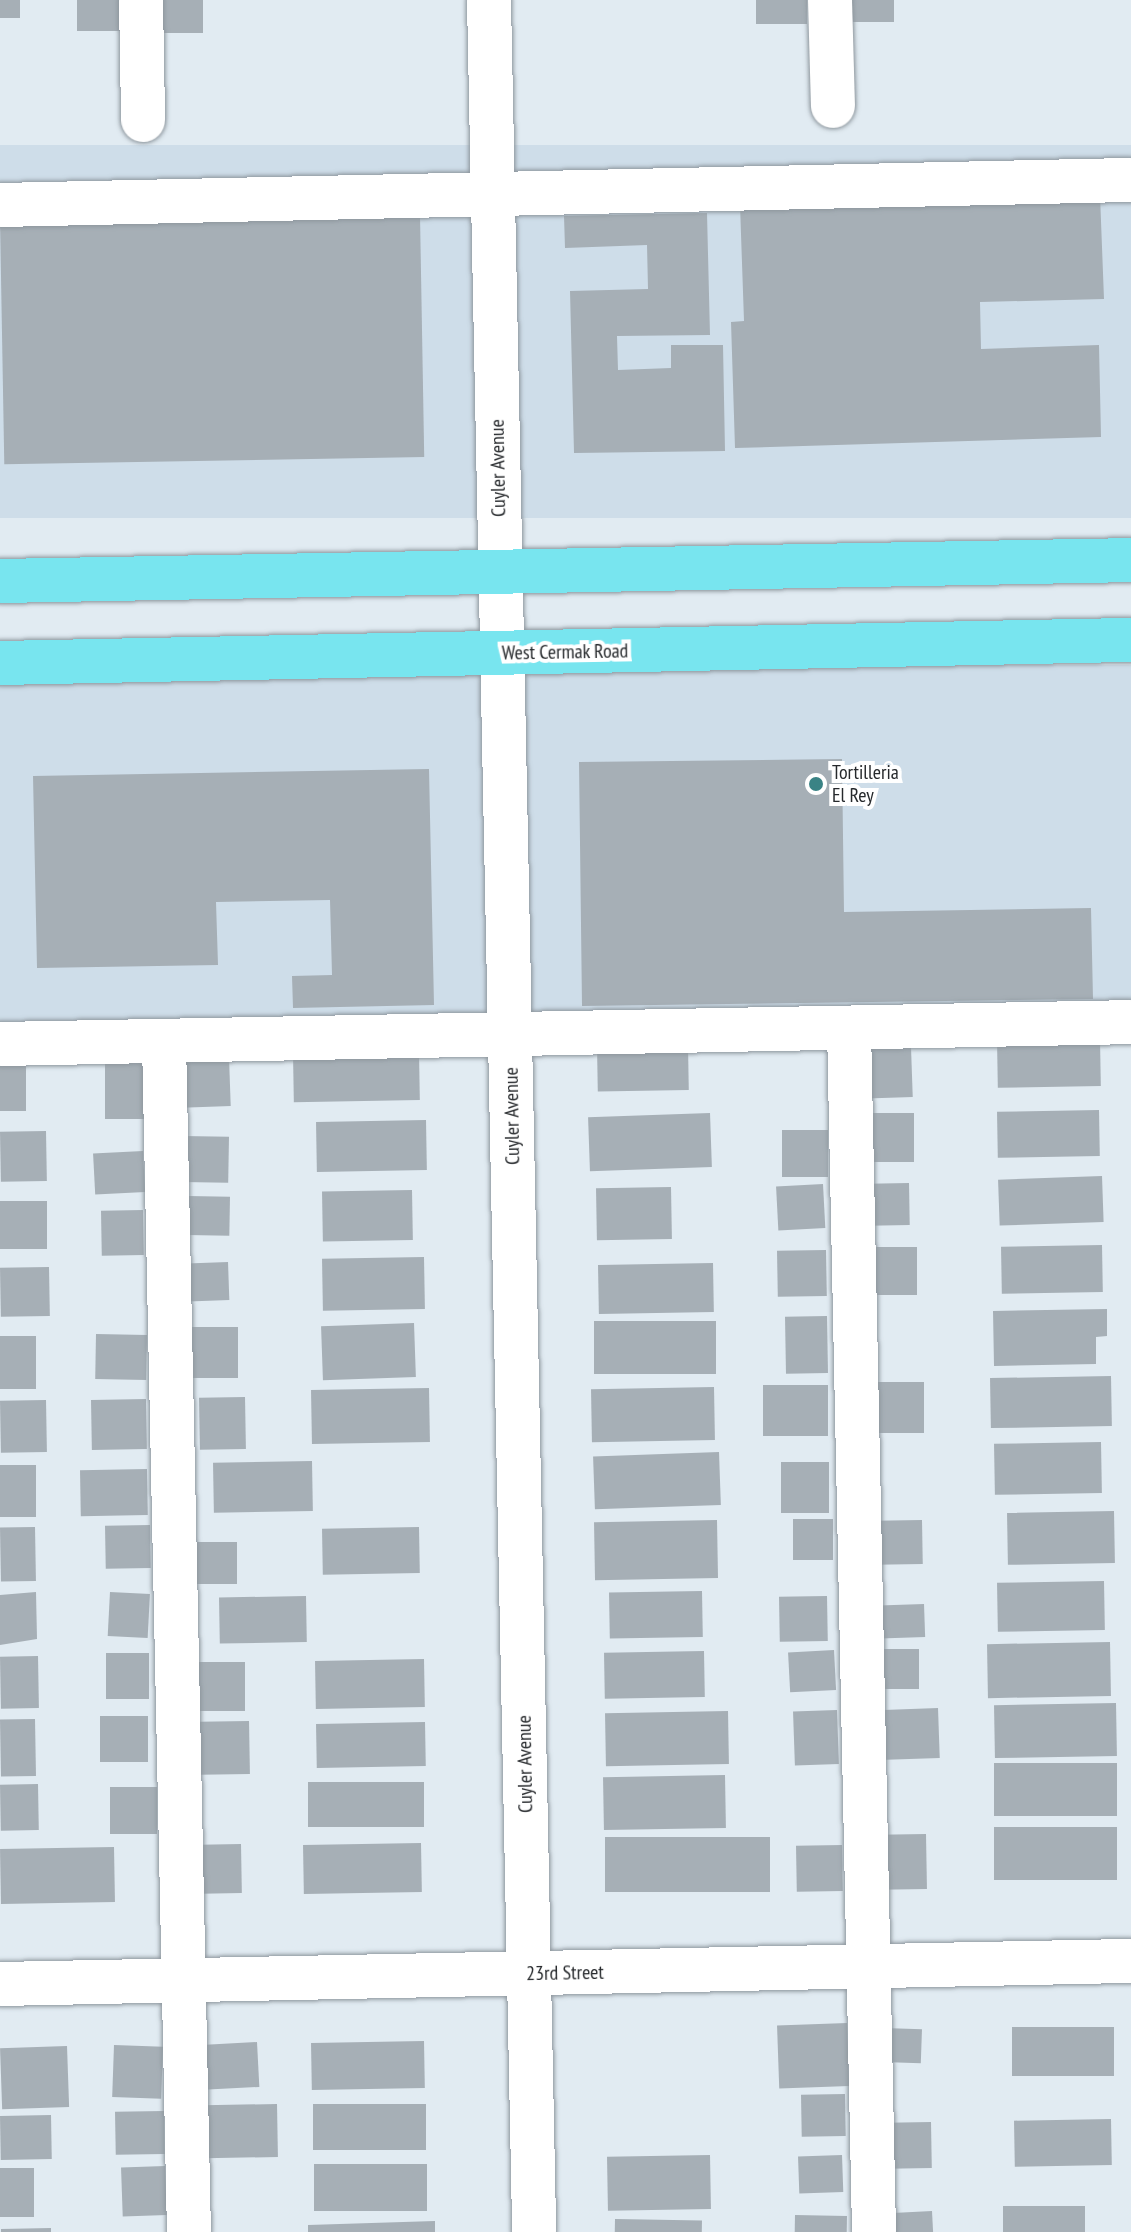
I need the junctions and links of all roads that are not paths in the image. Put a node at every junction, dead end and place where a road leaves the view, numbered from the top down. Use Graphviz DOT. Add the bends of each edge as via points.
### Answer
graph roads {
  1 [pos="141,0"];
  2 [pos="489,0"];
  3 [pos="830,0"];
  4 [pos="833,106"];
  5 [pos="143,120"];
  6 [pos="1131,180"];
  7 [pos="492,195"];
  8 [pos="0,205"];
  9 [pos="1131,560"];
  10 [pos="500,571"];
  11 [pos="0,581"];
  12 [pos="1131,640"];
  13 [pos="502,653"];
  14 [pos="0,663"];
  15 [pos="1131,1022"];
  16 [pos="849,1028"];
  17 [pos="510,1034"];
  18 [pos="164,1041"];
  19 [pos="0,1044"];
  20 [pos="1131,1961"];
  21 [pos="868,1967"];
  22 [pos="529,1973"];
  23 [pos="184,1980"];
  24 [pos="0,1984"];
  25 [pos="189,2232"];
  26 [pos="534,2232"];
  27 [pos="874,2232"];
  1 -- 5 [label="street"];
  2 -- 7 [label="street, Cuyler Avenue"];
  3 -- 4 [label="street"];
  6 -- 7 [label="street"];
  7 -- 8 [label="street"];
  7 -- 10 [label="street, Cuyler Avenue"];
  9 -- 10 [label="main road"];
  10 -- 11 [label="main road"];
  10 -- 13 [label="street, Cuyler Avenue"];
  12 -- 13 [label="main road, West Cermak Road"];
  13 -- 14 [label="main road, West Cermak Road"];
  13 -- 17 [label="street, Cuyler Avenue"];
  15 -- 16 [label="street"];
  16 -- 17 [label="street"];
  16 -- 21 [label="street"];
  17 -- 18 [label="street"];
  17 -- 22 [label="street, Cuyler Avenue"];
  18 -- 19 [label="street"];
  18 -- 23 [label="street"];
  20 -- 21 [label="street, 23rd Street"];
  21 -- 22 [label="street, 23rd Street"];
  21 -- 27 [label="street"];
  22 -- 23 [label="street, 23rd Street"];
  22 -- 26 [label="street, Cuyler Avenue"];
  23 -- 24 [label="street, 23rd Street"];
  23 -- 25 [label="street"];
}
